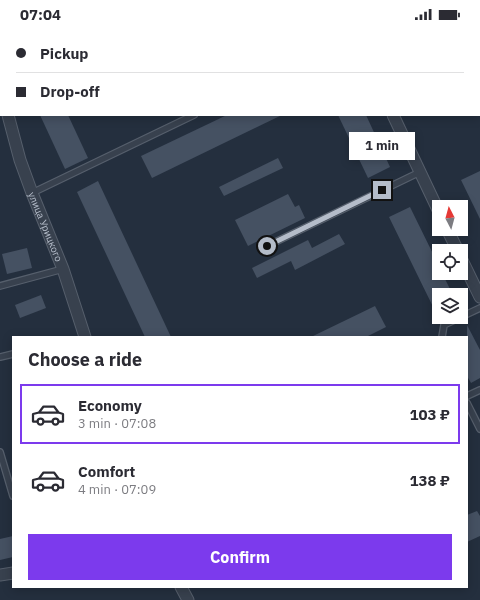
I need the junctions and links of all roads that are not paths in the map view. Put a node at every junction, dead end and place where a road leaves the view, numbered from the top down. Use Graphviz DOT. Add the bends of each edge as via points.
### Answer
graph roads {
  1 [pos="8,116"];
  2 [pos="192,116"];
  3 [pos="393,116"];
  4 [pos="420,172"];
  5 [pos="32,193"];
  6 [pos="433,200"];
  7 [pos="267,246"];
  8 [pos="63,269"];
  9 [pos="468,272"];
  10 [pos="0,286"];
  11 [pos="480,297"];
  12 [pos="480,308"];
  13 [pos="468,314"];
  14 [pos="446,324"];
  15 [pos="83,336"];
  16 [pos="442,336"];
  17 [pos="12,354"];
  18 [pos="0,357"];
  19 [pos="480,390"];
  20 [pos="468,396"];
  21 [pos="468,405"];
  22 [pos="480,429"];
  23 [pos="0,452"];
  24 [pos="12,493"];
  25 [pos="12,573"];
  26 [pos="0,575"];
  27 [pos="182,588"];
  28 [pos="188,600"];
  1 -- 5 [label="street, улица Урицкого"];
  2 -- 5 [label="lane"];
  3 -- 4 [label="street"];
  4 -- 6 [label="street"];
  4 -- 7 [label="lane"];
  5 -- 8 [label="street, улица Урицкого"];
  8 -- 10 [label="lane"];
  8 -- 15 [label="street, улица Урицкого"];
  9 -- 11 [label="street"];
  12 -- 13 [label="lane"];
  14 -- 16 [label="lane"];
  17 -- 18 [label="lane"];
  19 -- 20 [label="lane"];
  21 -- 22 [label="lane"];
  23 -- 24 [label="lane"];
  25 -- 26 [label="street"];
  27 -- 28 [label="street"];
}
